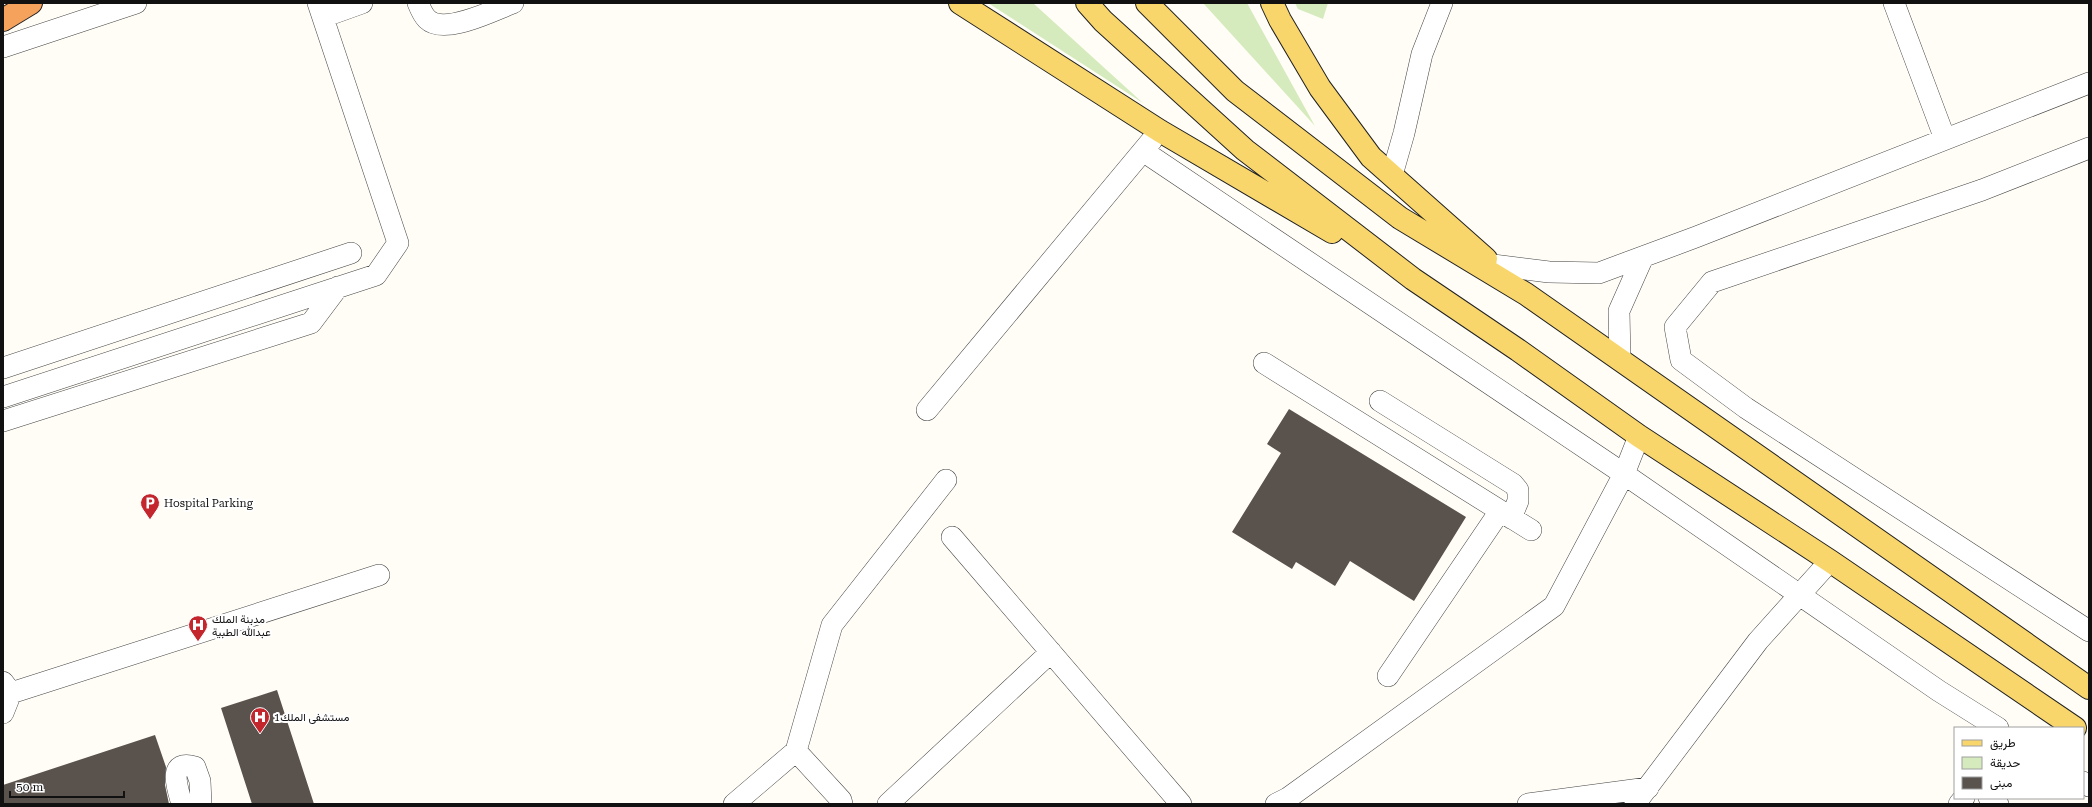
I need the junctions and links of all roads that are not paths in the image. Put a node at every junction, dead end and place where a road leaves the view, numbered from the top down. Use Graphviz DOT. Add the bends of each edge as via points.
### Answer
graph roads {
  1 [pos="22,3"];
  2 [pos="31,3"];
  3 [pos="136,3"];
  4 [pos="362,3"];
  5 [pos="418,3"];
  6 [pos="511,3"];
  7 [pos="960,3"];
  8 [pos="1087,3"];
  9 [pos="1147,3"];
  10 [pos="1272,3"];
  11 [pos="1442,3"];
  12 [pos="1894,3"];
  13 [pos="3,9"];
  14 [pos="321,10"];
  15 [pos="3,20"];
  16 [pos="3,47"];
  17 [pos="2089,83"];
  18 [pos="1160,130"];
  19 [pos="1945,139"];
  20 [pos="2089,148"];
  21 [pos="1143,151"];
  22 [pos="1392,175"];
  23 [pos="351,253"];
  24 [pos="1643,257"];
  25 [pos="1493,265"];
  26 [pos="1413,279"];
  27 [pos="338,287"];
  28 [pos="1526,294"];
  29 [pos="1620,360"];
  30 [pos="1264,363"];
  31 [pos="3,368"];
  32 [pos="3,397"];
  33 [pos="1380,401"];
  34 [pos="927,410"];
  35 [pos="3,421"];
  36 [pos="1639,436"];
  37 [pos="1624,474"];
  38 [pos="946,480"];
  39 [pos="1505,514"];
  40 [pos="1530,530"];
  41 [pos="952,537"];
  42 [pos="1830,562"];
  43 [pos="379,575"];
  44 [pos="1799,595"];
  45 [pos="2089,631"];
  46 [pos="1051,652"];
  47 [pos="1388,676"];
  48 [pos="7,687"];
  49 [pos="2089,688"];
  50 [pos="3,712"];
  51 [pos="1996,727"];
  52 [pos="2074,727"];
  53 [pos="796,751"];
  54 [pos="1648,788"];
  55 [pos="901,800"];
  56 [pos="182,804"];
  57 [pos="200,804"];
  58 [pos="734,804"];
  59 [pos="842,804"];
  60 [pos="1181,804"];
  61 [pos="1276,804"];
  62 [pos="1528,804"];
  63 [pos="1635,804"];
  1 -- 13 [label="highway"];
  2 -- 15 [label="highway"];
  3 -- 16 [label="street"];
  4 -- 14 [label="street"];
  5 -- 6 [label="street" via="427,20 438,25 453,25"];
  7 -- 18 [label="main road"];
  8 -- 26 [label="main road" via="1103,21 1245,150"];
  9 -- 28 [label="main road" via="1235,91 1388,209"];
  10 -- 22 [label="main road" via="1320,88 1371,157"];
  11 -- 22 [label="street" via="1422,54"];
  12 -- 19 [label="street"];
  14 -- 27 [label="street" via="398,243 376,275"];
  17 -- 19 [label="street"];
  18 -- 21 [label="street"];
  18 -- 26 [label="main road"];
  19 -- 24 [label="street"];
  20 -- 45 [label="street" via="1982,190 1712,282 1675,327 1681,360 1746,408"];
  21 -- 34 [label="street"];
  21 -- 37 [label="street"];
  22 -- 25 [label="main road"];
  23 -- 31 [label="street"];
  24 -- 25 [label="street" via="1599,273 1549,272"];
  24 -- 29 [label="street" via="1619,311"];
  25 -- 28 [label="main road"];
  26 -- 36 [label="main road"];
  27 -- 32 [label="street"];
  27 -- 35 [label="street" via="311,323"];
  28 -- 29 [label="main road"];
  29 -- 49 [label="main road"];
  30 -- 39 [label="street"];
  33 -- 39 [label="street" via="1513,484 1518,490 1518,501"];
  36 -- 37 [label="street"];
  36 -- 42 [label="main road"];
  37 -- 44 [label="street"];
  37 -- 61 [label="street" via="1554,606 1288,798"];
  38 -- 53 [label="street" via="832,624"];
  39 -- 40 [label="street"];
  39 -- 47 [label="street"];
  41 -- 46 [label="street"];
  42 -- 44 [label="street"];
  42 -- 52 [label="main road"];
  43 -- 48 [label="street"];
  44 -- 51 [label="street"];
  44 -- 54 [label="street" via="1758,641"];
  46 -- 55 [label="street"];
  46 -- 60 [label="street"];
  48 -- 50 [label="street"];
  53 -- 58 [label="street"];
  53 -- 59 [label="street"];
  54 -- 62 [label="street"];
  54 -- 63 [label="street"];
  56 -- 57 [label="street" via="176,783 176,772 180,767 188,765 195,767 200,781"];
}
